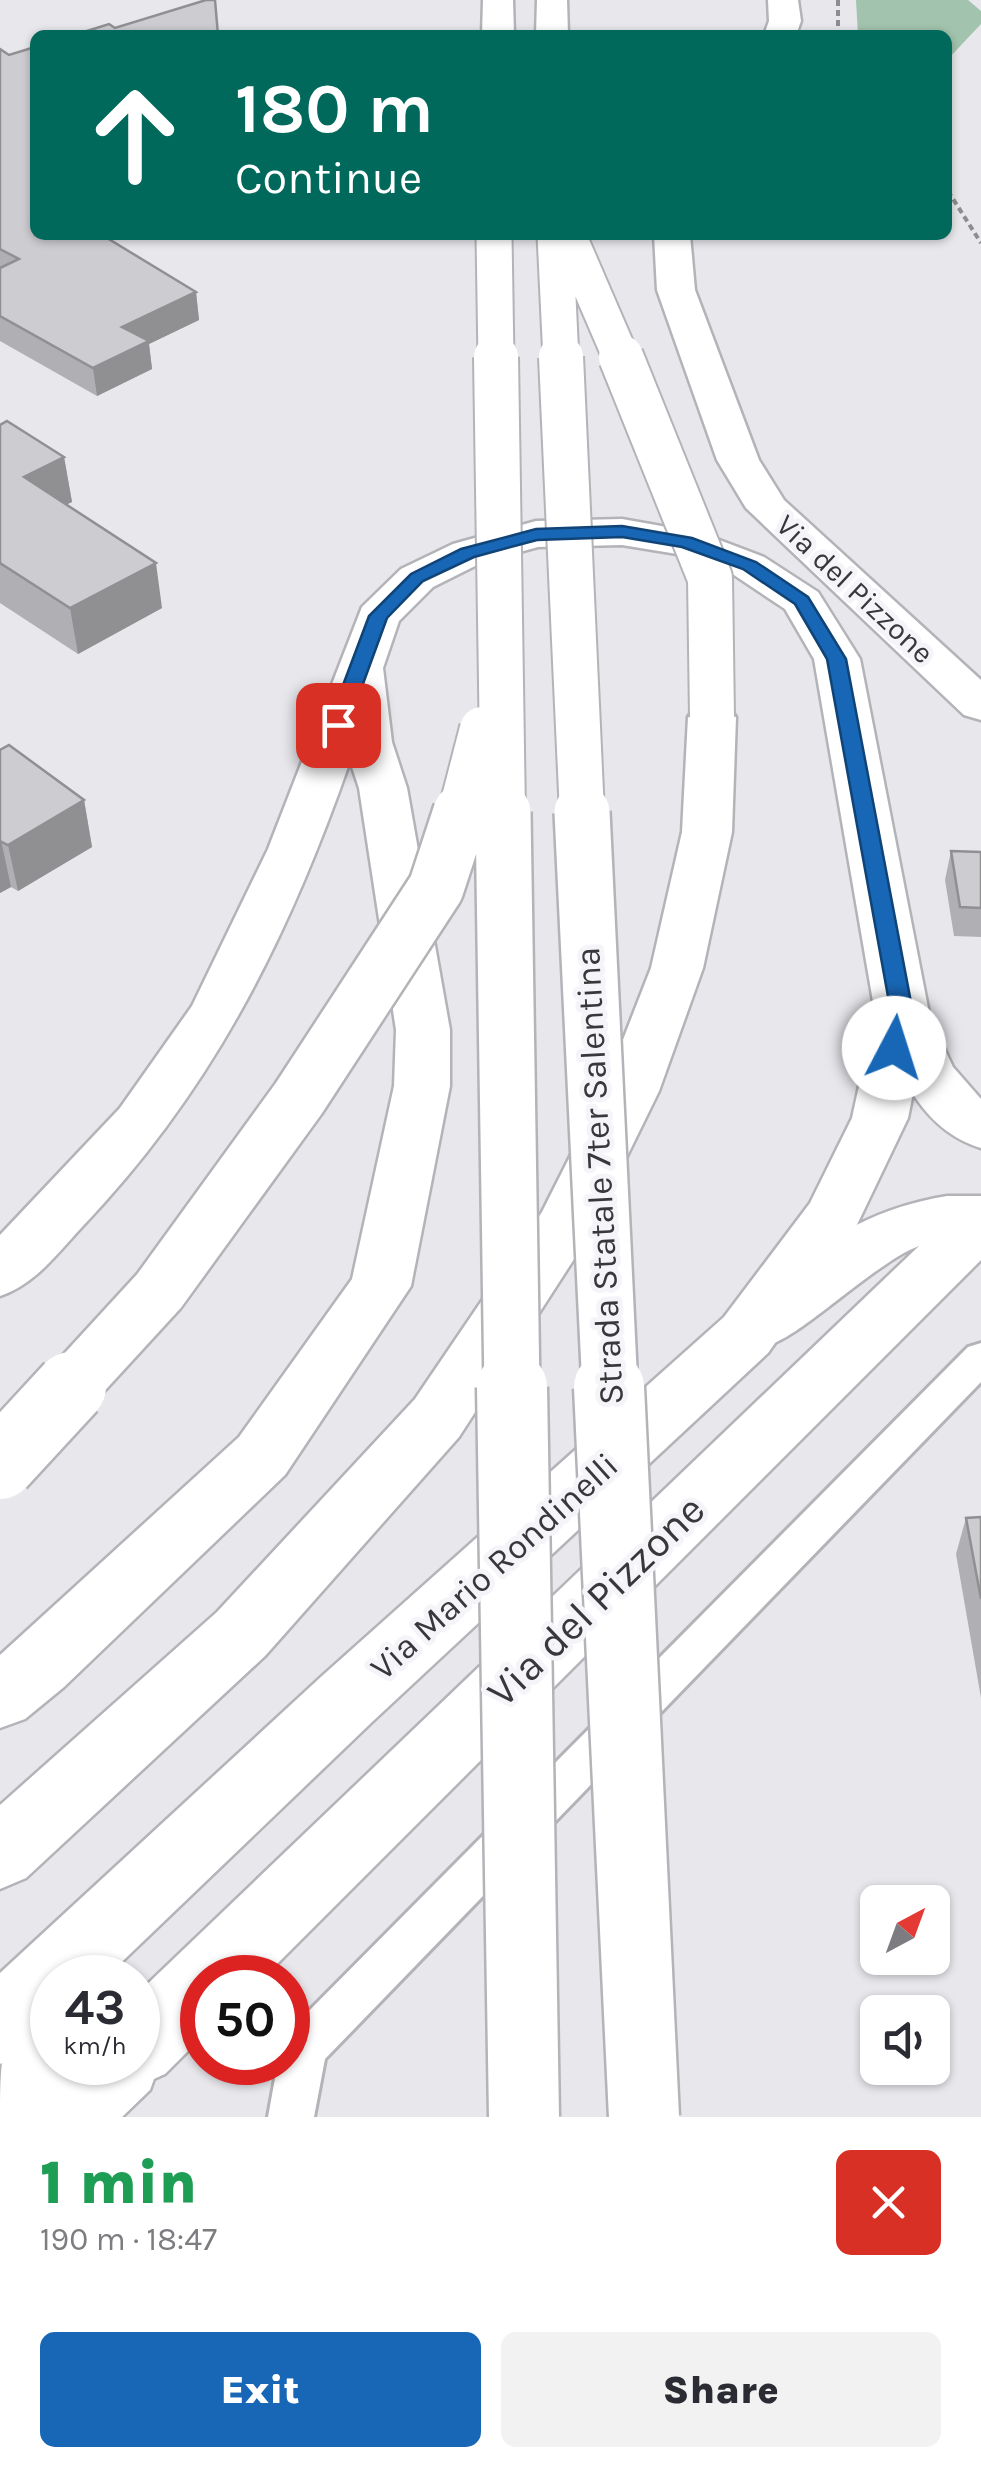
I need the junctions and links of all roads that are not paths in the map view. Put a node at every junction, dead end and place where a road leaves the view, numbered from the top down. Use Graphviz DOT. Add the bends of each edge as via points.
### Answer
graph roads {
  1 [pos="498,0"];
  2 [pos="552,0"];
  3 [pos="782,0"];
  4 [pos="498,30"];
  5 [pos="552,30"];
  6 [pos="782,30"];
  7 [pos="494,240"];
  8 [pos="554,240"];
  9 [pos="570,240"];
  10 [pos="672,240"];
  11 [pos="362,660"];
  12 [pos="500,686"];
  13 [pos="981,704"];
  14 [pos="902,1013"];
  15 [pos="981,1128"];
  16 [pos="981,1221"];
  17 [pos="0,1272"];
  18 [pos="746,1335"];
  19 [pos="981,1358"];
  20 [pos="0,1464"];
  21 [pos="0,1696"];
  22 [pos="0,1853"];
  23 [pos="124,1908"];
  24 [pos="96,1955"];
  25 [pos="232,1955"];
  26 [pos="180,2006"];
  27 [pos="0,2025"];
  28 [pos="160,2025"];
  29 [pos="30,2061"];
  30 [pos="99,2085"];
  31 [pos="0,2112"];
  32 [pos="66,2117"];
  33 [pos="291,2117"];
  34 [pos="524,2117"];
  35 [pos="644,2117"];
  1 -- 4 [label="main road"];
  2 -- 5 [label="main road"];
  3 -- 6 [label="main road"];
  7 -- 12 [label="main road, bridge"];
  8 -- 35 [label="main road, Strada Statale 7ter Salentina, bridge"];
  9 -- 22 [label="main road, bridge" via="710,578 707,832 677,968 631,1091 564,1226 424,1432 240,1634"];
  10 -- 13 [label="main road, Via del Pizzone" via="676,290 738,460 767,508"];
  11 -- 14 [label="main road, Via Mario Rondinelli" via="378,616 417,578 468,553 536,534 622,532 686,542 749,566 802,601 837,659"];
  11 -- 17 [label="main road, Via Mario Rondinelli" via="251,946 181,1068 68,1207"];
  11 -- 21 [label="main road" via="368,742 384,788 423,1030 422,1086 381,1286 262,1456"];
  12 -- 20 [label="main road, bridge" via="486,708 436,888 299,1098 159,1290"];
  12 -- 34 [label="main road, bridge"];
  14 -- 15 [label="main road" via="935,1091"];
  14 -- 18 [label="main road, Via Mario Rondinelli" via="880,1118 832,1217"];
  16 -- 18 [label="main road" via="947,1216 903,1225 852,1253"];
  16 -- 25 [label="main road, Via del Pizzone"];
  18 -- 23 [label="main road, Via Mario Rondinelli"];
  19 -- 33 [label="lane" via="304,2048"];
  23 -- 24 [label="main road, Via Mario Rondinelli"];
  23 -- 27 [label="main road, Via Mario Rondinelli"];
  26 -- 28 [label="main road"];
  29 -- 31 [label="main road"];
  30 -- 32 [label="main road"];
}
